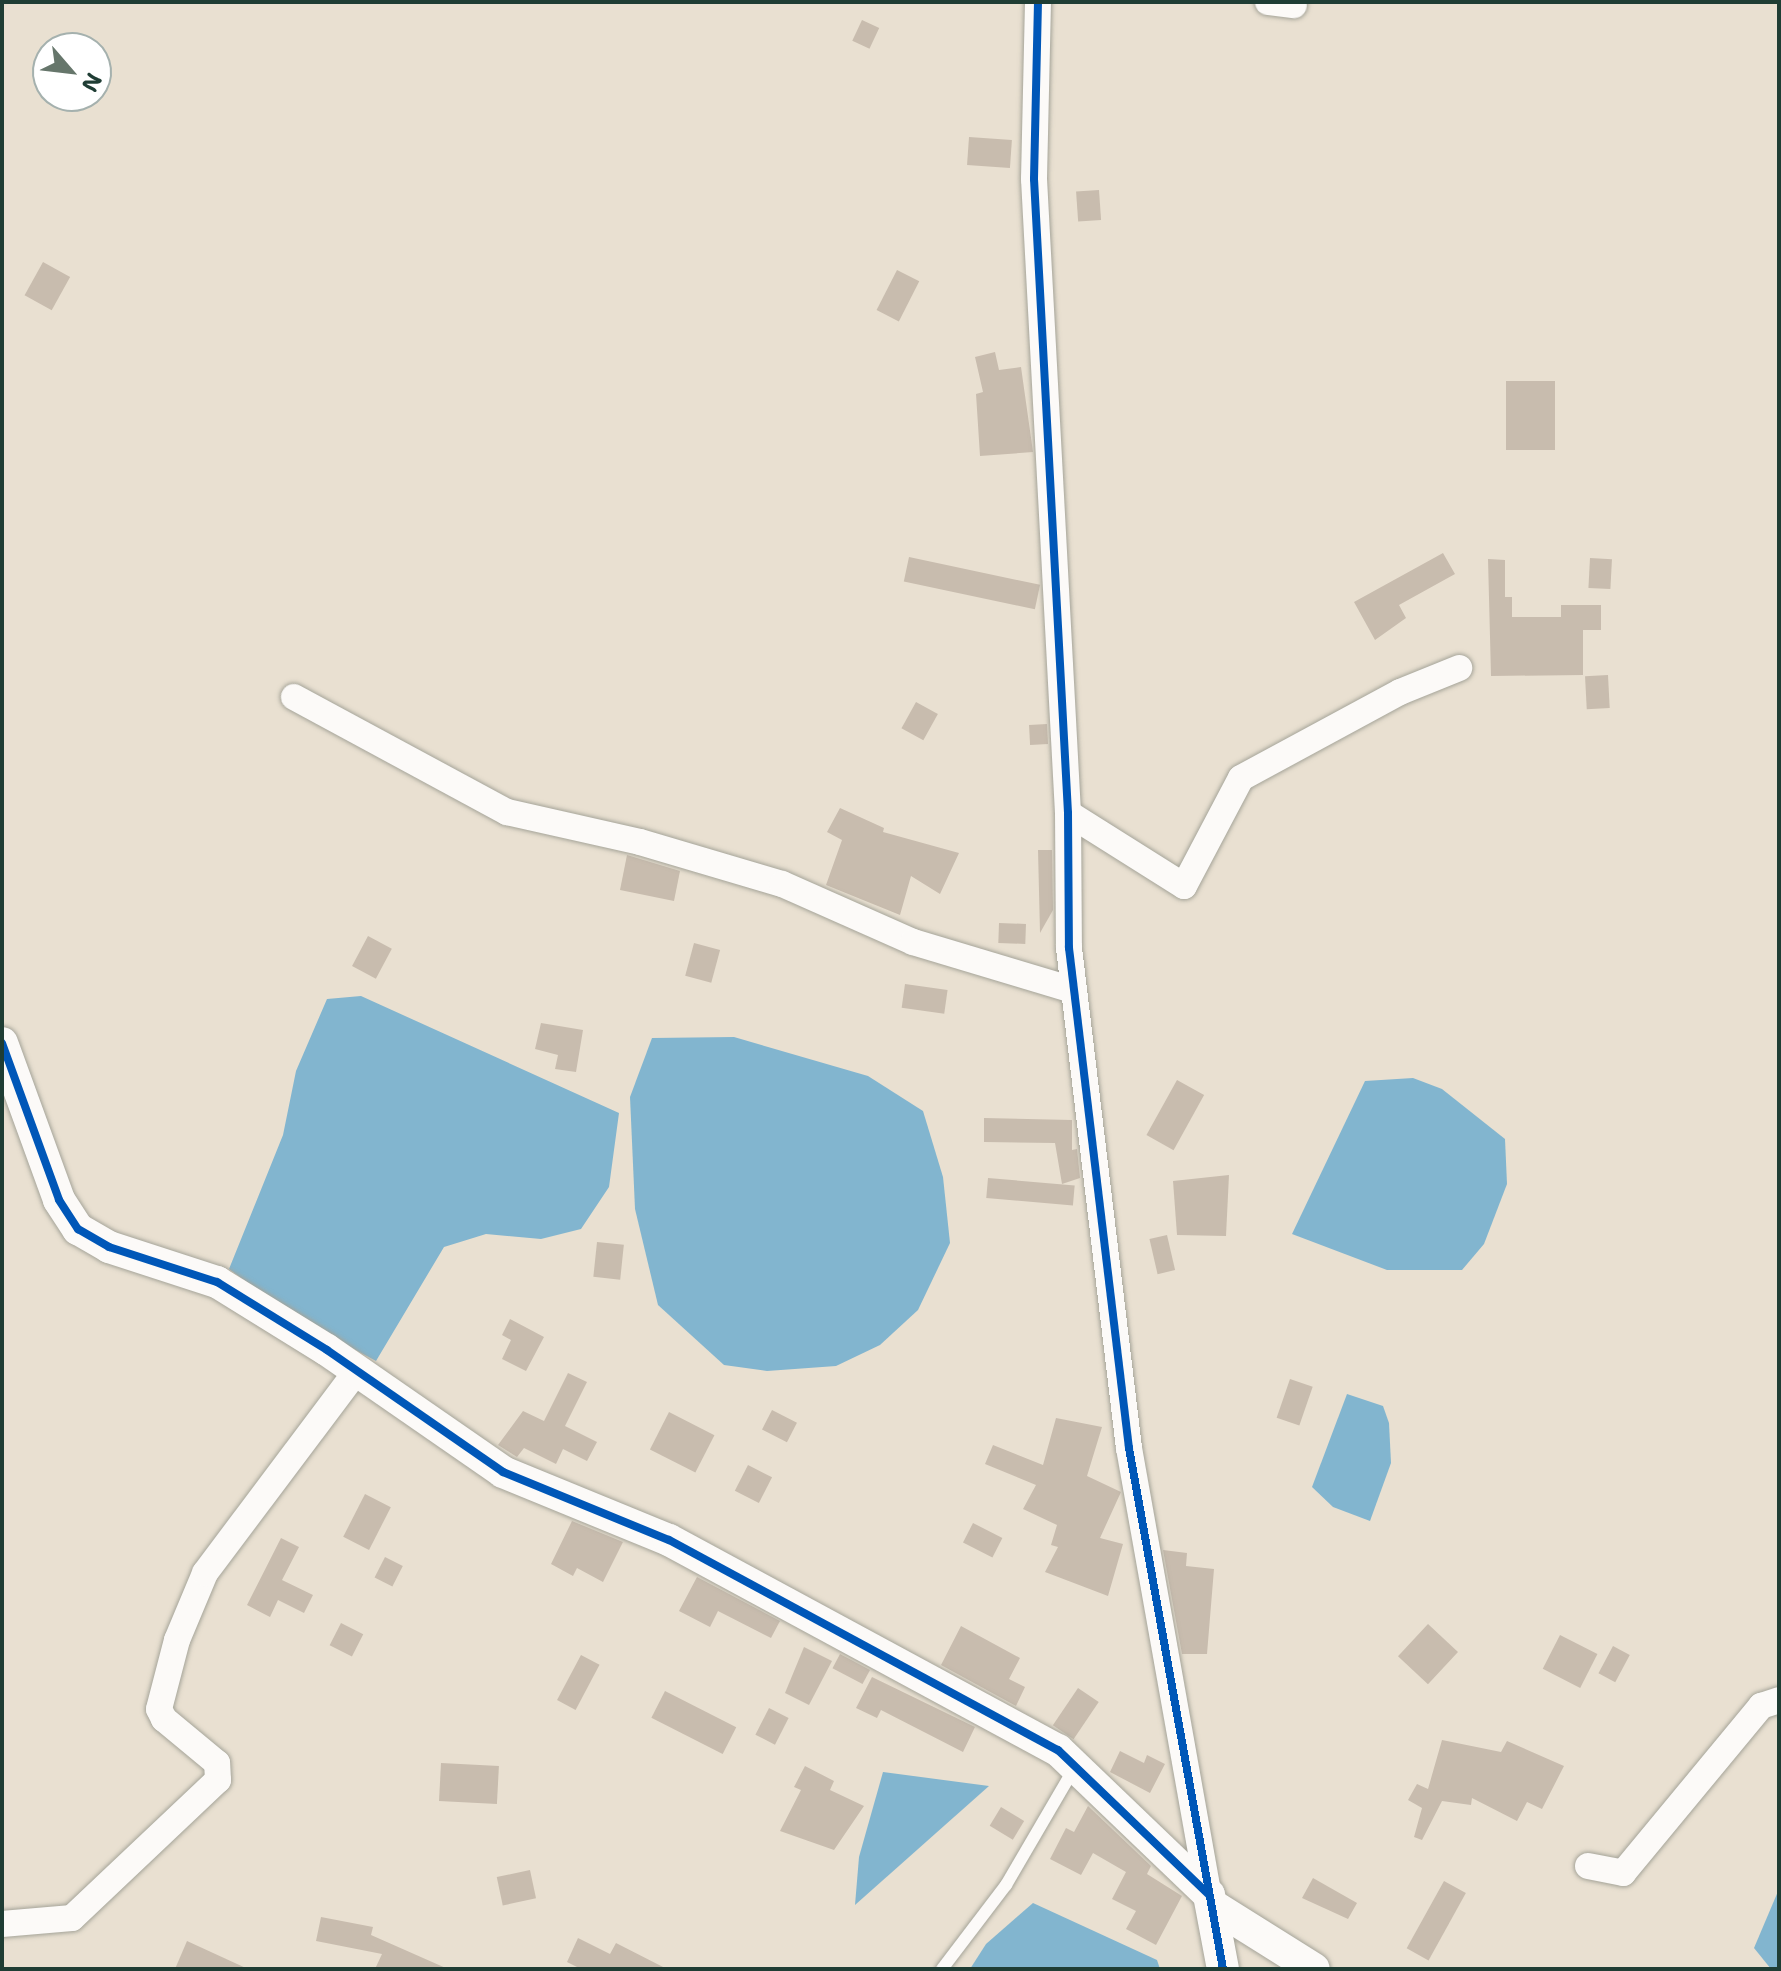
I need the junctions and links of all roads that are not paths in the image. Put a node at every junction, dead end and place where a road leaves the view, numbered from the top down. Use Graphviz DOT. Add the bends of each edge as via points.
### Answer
graph roads {
  1 [pos="1038,2"];
  2 [pos="1459,668"];
  3 [pos="294,697"];
  4 [pos="1068,813"];
  5 [pos="1073,990"];
  6 [pos="2,1043"];
  7 [pos="356,1372"];
  8 [pos="1779,1700"];
  9 [pos="1076,1765"];
  10 [pos="1588,1866"];
  11 [pos="1210,1900"];
  12 [pos="2,1924"];
  13 [pos="942,1969"];
  14 [pos="1223,1969"];
  15 [pos="1314,1969"];
  1 -- 4 [label="street" via="1034,179"];
  2 -- 4 [label="street" via="1400,692 1241,778 1184,886"];
  3 -- 5 [label="street" via="507,812 640,842 782,884 913,942"];
  4 -- 5 [label="street"];
  5 -- 11 [label="street" via="1129,1448"];
  6 -- 7 [label="street" via="59,1200 78,1229 109,1247 217,1282"];
  7 -- 9 [label="street" via="503,1472 669,1540"];
  7 -- 12 [label="street" via="212,1561 177,1640 159,1709 217,1763 218,1780 72,1918"];
  8 -- 10 [label="street" via="1761,1706 1623,1873"];
  9 -- 11 [label="street"];
  9 -- 13 [label="lane" via="1006,1885"];
  11 -- 14 [label="street"];
  11 -- 15 [label="street"];
}
